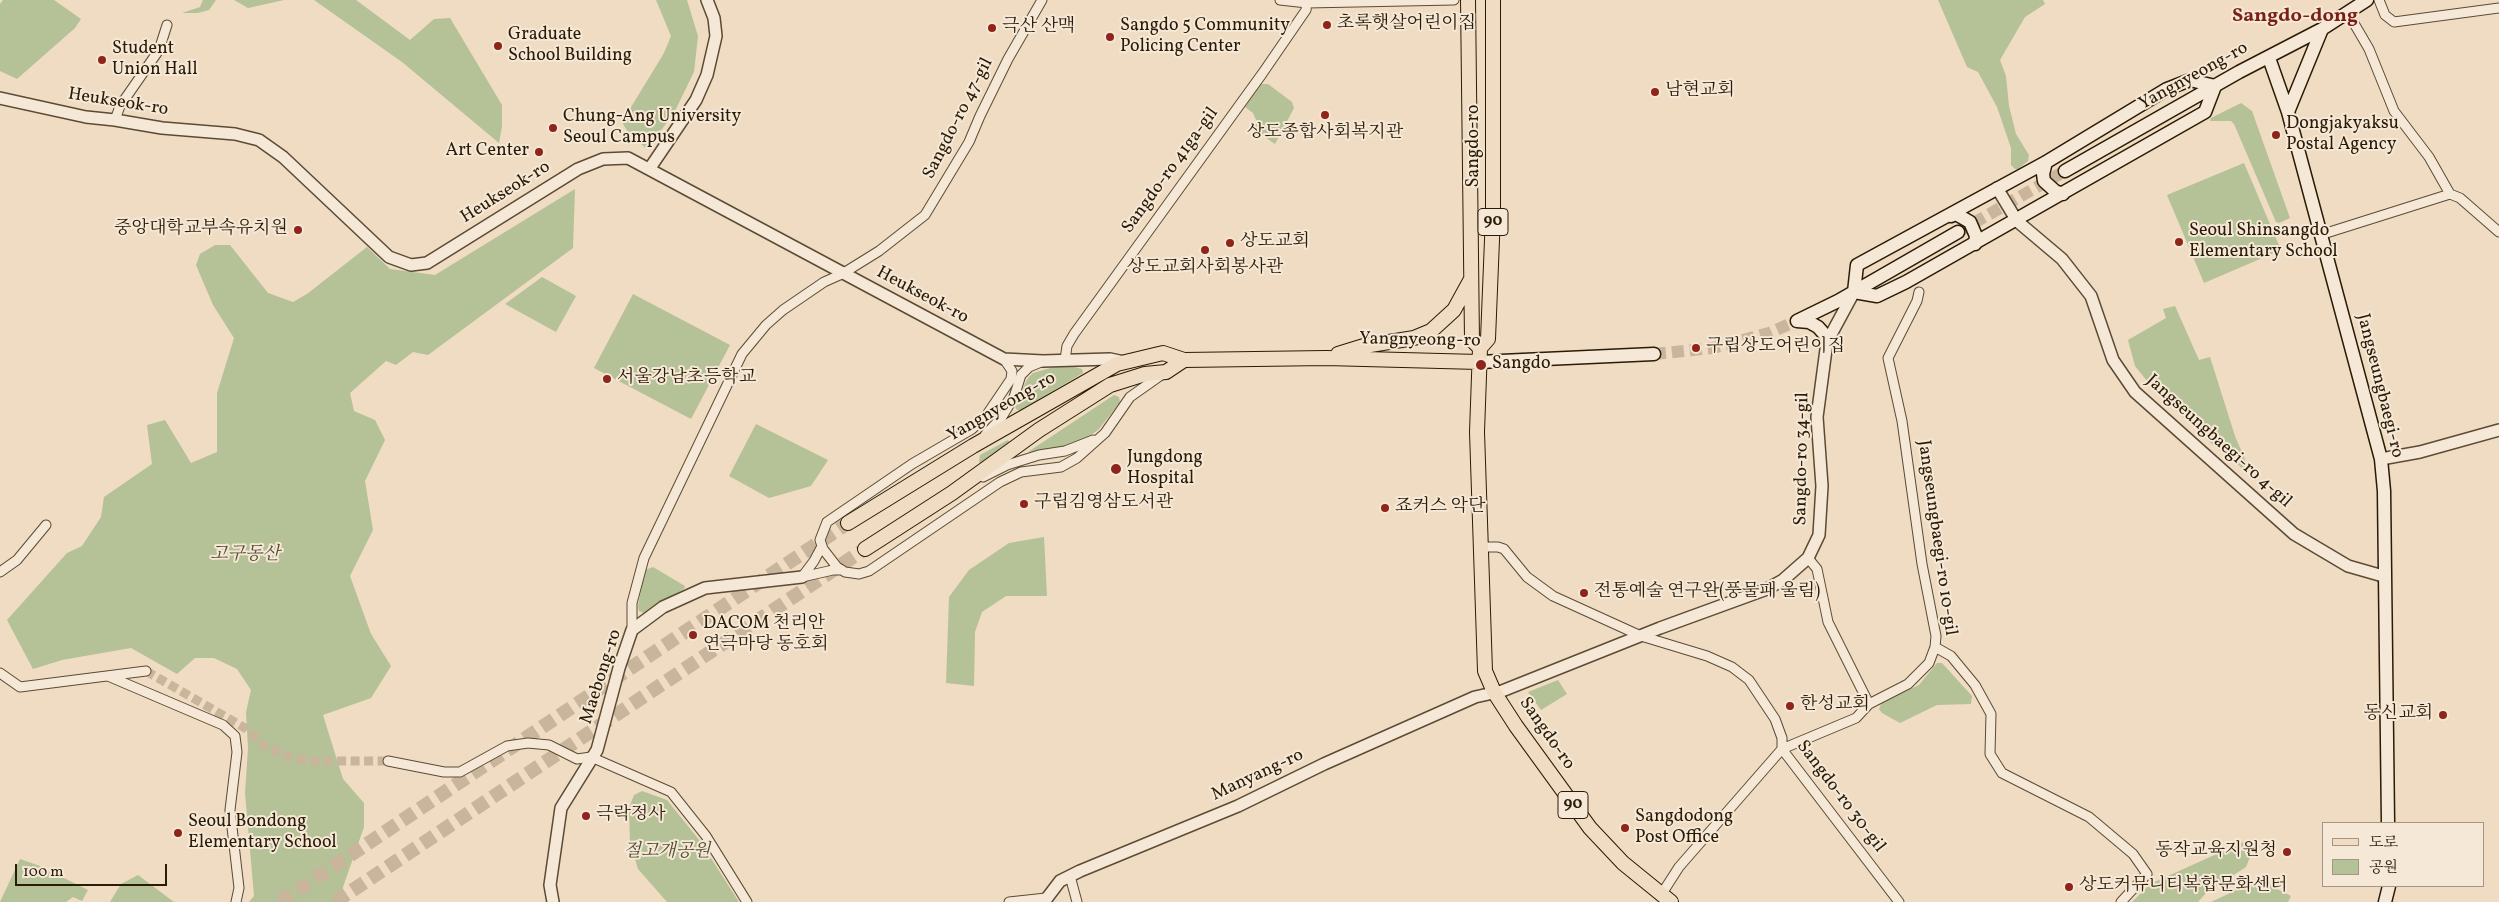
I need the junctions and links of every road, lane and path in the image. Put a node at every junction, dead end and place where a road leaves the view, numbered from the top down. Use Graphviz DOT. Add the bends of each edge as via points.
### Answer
graph roads {
  1 [pos="707,0"];
  2 [pos="1042,0"];
  3 [pos="1280,0"];
  4 [pos="1454,0"];
  5 [pos="1468,0"];
  6 [pos="1493,0"];
  7 [pos="2367,0"];
  8 [pos="2379,0"];
  9 [pos="1307,3"];
  10 [pos="2499,8"];
  11 [pos="2348,13"];
  12 [pos="167,25"];
  13 [pos="2322,29"];
  14 [pos="2269,58"];
  15 [pos="2215,86"];
  16 [pos="0,98"];
  17 [pos="2288,112"];
  18 [pos="115,120"];
  19 [pos="2046,162"];
  20 [pos="650,168"];
  21 [pos="2065,171"];
  22 [pos="1997,188"];
  23 [pos="2063,194"];
  24 [pos="2450,194"];
  25 [pos="1950,216"];
  26 [pos="2017,220"];
  27 [pos="1958,232"];
  28 [pos="2499,232"];
  29 [pos="2320,235"];
  30 [pos="1974,244"];
  31 [pos="842,274"];
  32 [pos="1473,274"];
  33 [pos="1854,292"];
  34 [pos="1919,292"];
  35 [pos="1827,342"];
  36 [pos="1654,354"];
  37 [pos="1479,355"];
  38 [pos="1326,358"];
  39 [pos="1004,359"];
  40 [pos="1065,360"];
  41 [pos="1184,360"];
  42 [pos="1043,361"];
  43 [pos="1124,362"];
  44 [pos="1166,372"];
  45 [pos="1014,377"];
  46 [pos="2499,430"];
  47 [pos="1102,435"];
  48 [pos="973,446"];
  49 [pos="2381,459"];
  50 [pos="952,493"];
  51 [pos="848,523"];
  52 [pos="46,525"];
  53 [pos="822,546"];
  54 [pos="1481,547"];
  55 [pos="865,549"];
  56 [pos="1808,558"];
  57 [pos="842,570"];
  58 [pos="0,572"];
  59 [pos="2383,576"];
  60 [pos="802,577"];
  61 [pos="632,630"];
  62 [pos="1641,636"];
  63 [pos="1935,647"];
  64 [pos="146,671"];
  65 [pos="0,673"];
  66 [pos="108,676"];
  67 [pos="1494,692"];
  68 [pos="1869,704"];
  69 [pos="1782,749"];
  70 [pos="591,757"];
  71 [pos="388,761"];
  72 [pos="2388,822"];
  73 [pos="1070,876"];
  74 [pos="2389,887"];
  75 [pos="1666,898"];
  76 [pos="1045,900"];
  77 [pos="236,902"];
  78 [pos="553,902"];
  79 [pos="747,902"];
  80 [pos="1009,902"];
  81 [pos="1077,902"];
  82 [pos="1899,902"];
  83 [pos="2121,902"];
  84 [pos="2385,902"];
  1 -- 20 [label="street" via="716,36 707,75 696,100"];
  2 -- 31 [label="street, Sangdo-ro 47-gil" via="1008,59 969,142 925,214 879,251"];
  3 -- 9 [label="street"];
  4 -- 9 [label="street"];
  5 -- 32 [label="main road, Sangdo-ro / 90"];
  6 -- 37 [label="main road, Sangdo-ro / 90" via="1493,215 1488,339"];
  7 -- 11 [label="main road, Yangnyeong-ro"];
  8 -- 10 [label="street" via="2385,14 2394,22"];
  9 -- 40 [label="street, Sangdo-ro 41ga-gil" via="1306,10 1262,74 1074,334 1067,346"];
  11 -- 13 [label="main road, Yangnyeong-ro"];
  11 -- 24 [label="street" via="2369,49 2394,111 2429,157"];
  12 -- 18 [label="street" via="159,50 120,106"];
  13 -- 14 [label="main road, Yangnyeong-ro"];
  13 -- 17 [label="main road"];
  14 -- 15 [label="main road, Yangnyeong-ro"];
  14 -- 17 [label="main road, Jangseungbaegi-ro"];
  15 -- 19 [label="main road" via="2190,80 2167,89"];
  15 -- 21 [label="main road, Yangnyeong-ro"];
  15 -- 23 [label="main road" via="2205,112"];
  16 -- 18 [label="street, Heukseok-ro" via="86,117"];
  17 -- 29 [label="main road, Jangseungbaegi-ro"];
  18 -- 20 [label="street, Heukseok-ro" via="162,128 236,134 259,140 290,164 389,257 411,265 427,263 578,169 603,159 616,158 633,160"];
  19 -- 22 [label="main road"];
  19 -- 23 [label="main road" via="2044,181"];
  20 -- 31 [label="street, Heukseok-ro"];
  22 -- 25 [label="main road"];
  22 -- 26 [label="street, Jangseungbaegi-ro 4-gil"];
  23 -- 26 [label="main road"];
  24 -- 28 [label="street" via="2460,198"];
  24 -- 29 [label="street"];
  25 -- 30 [label="main road" via="1956,214 1970,222 1976,236"];
  25 -- 33 [label="main road" via="1857,265"];
  26 -- 30 [label="main road"];
  26 -- 59 [label="street, Jangseungbaegi-ro 4-gil" via="2062,259 2091,296 2113,360 2135,392 2294,534 2348,566"];
  27 -- 33 [label="main road"];
  29 -- 49 [label="main road, Jangseungbaegi-ro"];
  30 -- 33 [label="main road" via="1877,296"];
  31 -- 39 [label="street, Heukseok-ro"];
  31 -- 61 [label="street, Sangdo-ro 47-gil" via="824,282 783,310 759,332 742,354 644,558 632,603"];
  32 -- 37 [label="main road, Sangdo-ro / 90" via="1472,340"];
  32 -- 38 [label="main road" via="1454,310 1432,331"];
  33 -- 35 [label="street, Sangdo-ro 34-gil"];
  33 -- 35 [label="main road" via="1797,321 1818,327"];
  34 -- 63 [label="street, Jangseungbaegi-ro 10-gil" via="1888,358 1902,421 1922,564 1936,636"];
  35 -- 56 [label="street, Sangdo-ro 34-gil" via="1817,417 1822,486 1819,535"];
  36 -- 37 [label="main road, Yangnyeong-ro"];
  37 -- 38 [label="main road, Yangnyeong-ro"];
  37 -- 54 [label="main road, Sangdo-ro / 90" via="1477,432"];
  38 -- 41 [label="main road, Yangnyeong-ro"];
  39 -- 42 [label="street, Heukseok-ro"];
  39 -- 45 [label="street"];
  40 -- 42 [label="street, Heukseok-ro"];
  40 -- 43 [label="street, Heukseok-ro" via="1110,359"];
  41 -- 43 [label="main road, Yangnyeong-ro" via="1164,353"];
  41 -- 44 [label="main road, Yangnyeong-ro"];
  42 -- 45 [label="street"];
  43 -- 48 [label="main road, Yangnyeong-ro"];
  44 -- 47 [label="street" via="1130,397"];
  44 -- 50 [label="main road, Yangnyeong-ro" via="1145,374 1110,386 1039,430"];
  45 -- 48 [label="street" via="1014,397 1002,417"];
  45 -- 53 [label="street" via="998,401 972,428 826,522"];
  46 -- 49 [label="street" via="2420,452"];
  47 -- 50 [label="street" via="1065,451 1007,465"];
  47 -- 57 [label="street" via="1077,458 1061,467 1022,472 1000,482 869,571 859,574"];
  48 -- 51 [label="main road, Yangnyeong-ro"];
  49 -- 59 [label="main road, Jangseungbaegi-ro"];
  50 -- 55 [label="main road, Yangnyeong-ro"];
  52 -- 58 [label="street" via="18,560"];
  53 -- 57 [label="street"];
  53 -- 60 [label="street"];
  54 -- 62 [label="street" via="1504,550 1527,576 1553,596"];
  54 -- 67 [label="main road, Sangdo-ro / 90" via="1485,671"];
  56 -- 62 [label="street, Sangdo-ro 34-gil" via="1767,590"];
  56 -- 68 [label="street" via="1817,569 1828,622"];
  57 -- 60 [label="street"];
  59 -- 72 [label="main road, Jangseungbaegi-ro"];
  60 -- 61 [label="street, Maebong-ro" via="705,588 663,607"];
  61 -- 70 [label="street, Maebong-ro" via="597,750"];
  62 -- 67 [label="street, Sangdo-ro 34-gil" via="1512,688"];
  62 -- 69 [label="street, Sangdo-ro 30-gil" via="1707,656 1732,667 1750,680 1775,719"];
  63 -- 68 [label="street" via="1929,663 1908,684"];
  63 -- 83 [label="street, Jangseungbaegi-ro 10-gil" via="1951,656 1976,685 1991,714 1990,754 2002,773 2089,817 2133,854 2147,874"];
  64 -- 66 [label="street"];
  65 -- 66 [label="street" via="20,687"];
  66 -- 77 [label="street" via="222,725 235,736 237,752 230,810 239,888"];
  67 -- 73 [label="street, Manyang-ro" via="1475,697 1238,806"];
  67 -- 75 [label="main road, Sangdo-ro / 90" via="1590,828 1623,863"];
  68 -- 69 [label="street" via="1856,718"];
  69 -- 75 [label="street" via="1679,867"];
  69 -- 82 [label="street, Sangdo-ro 30-gil"];
  70 -- 71 [label="street" via="578,759 549,745 528,743 507,746 460,772"];
  70 -- 78 [label="street, Maebong-ro" via="561,808 550,885"];
  70 -- 79 [label="street" via="671,792 706,836"];
  73 -- 76 [label="street, Manyang-ro" via="1060,881"];
  73 -- 81 [label="street"];
  74 -- 84 [label="main road"];
  76 -- 80 [label="street"];
}
